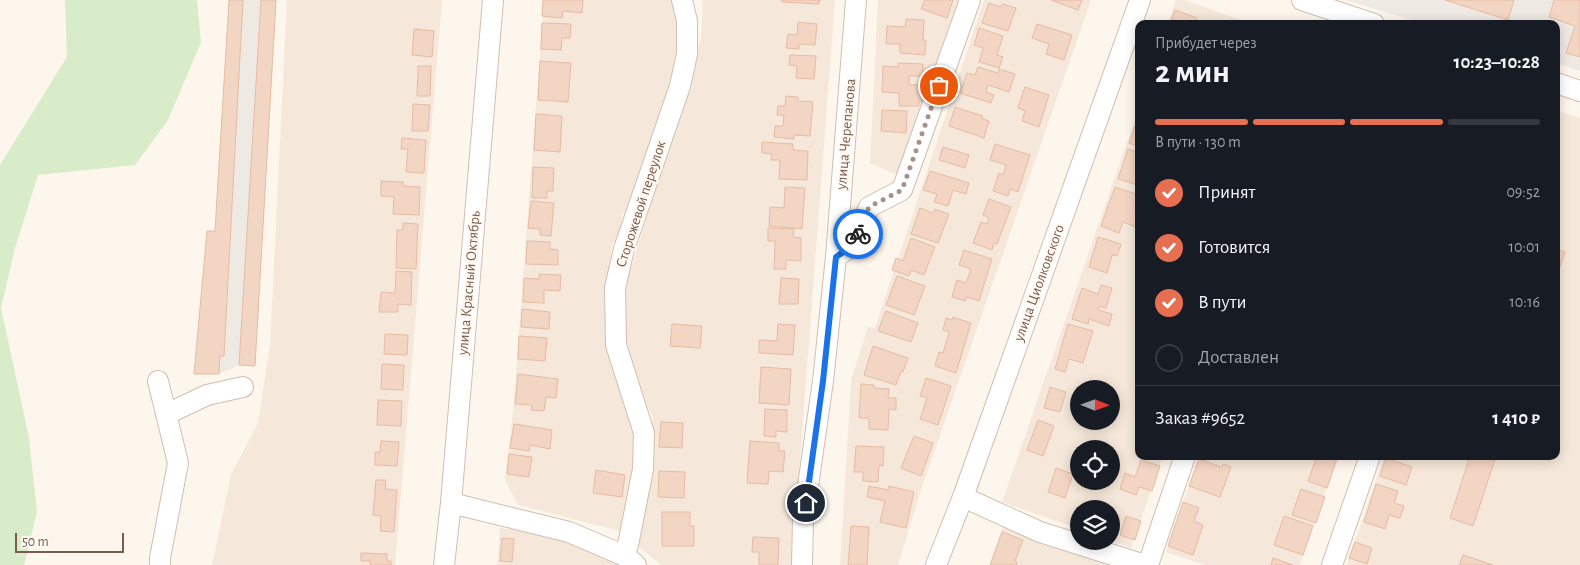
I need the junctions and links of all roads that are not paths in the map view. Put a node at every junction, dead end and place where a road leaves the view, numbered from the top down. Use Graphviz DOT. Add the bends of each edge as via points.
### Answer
graph roads {
  1 [pos="493,0"];
  2 [pos="682,0"];
  3 [pos="856,0"];
  4 [pos="970,0"];
  5 [pos="1140,0"];
  6 [pos="1302,0"];
  7 [pos="1334,17"];
  8 [pos="1351,20"];
  9 [pos="1560,84"];
  10 [pos="1580,91"];
  11 [pos="836,257"];
  12 [pos="158,381"];
  13 [pos="243,387"];
  14 [pos="167,414"];
  15 [pos="1184,460"];
  16 [pos="1369,460"];
  17 [pos="963,497"];
  18 [pos="451,503"];
  19 [pos="631,560"];
  20 [pos="160,565"];
  21 [pos="444,565"];
  22 [pos="802,565"];
  23 [pos="936,565"];
  24 [pos="1147,565"];
  25 [pos="1332,565"];
  1 -- 18 [label="street, улица Красный Октябрь"];
  2 -- 19 [label="street, Сторожевой переулок" via="687,21 687,54 680,86 624,249 615,288 616,345 644,433 643,469 630,540"];
  3 -- 11 [label="street, улица Черепанова"];
  4 -- 11 [label="street" via="902,190 869,207 852,246"];
  5 -- 17 [label="street, улица Циолковского"];
  6 -- 7 [label="street"];
  7 -- 8 [label="street"];
  9 -- 10 [label="street"];
  11 -- 22 [label="street, улица Черепанова" via="823,381 803,520"];
  12 -- 14 [label="street"];
  13 -- 14 [label="street" via="207,395"];
  14 -- 20 [label="street" via="178,463"];
  15 -- 24 [label="street"];
  16 -- 25 [label="street"];
  17 -- 23 [label="street, улица Циолковского"];
  17 -- 24 [label="street" via="1040,532"];
  18 -- 19 [label="street" via="569,532"];
  18 -- 21 [label="street, улица Красный Октябрь"];
}
